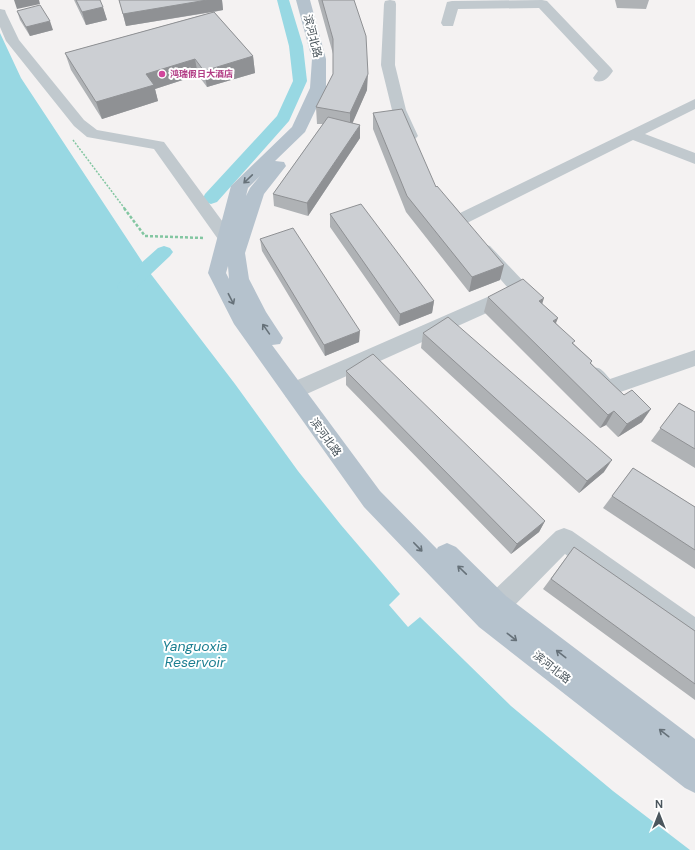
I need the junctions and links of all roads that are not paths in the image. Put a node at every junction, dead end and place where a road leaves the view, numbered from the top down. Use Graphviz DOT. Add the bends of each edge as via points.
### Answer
graph roads {
  1 [pos="303,0"];
  2 [pos="311,0"];
  3 [pos="542,2"];
  4 [pos="390,4"];
  5 [pos="0,13"];
  6 [pos="448,23"];
  7 [pos="600,78"];
  8 [pos="695,103"];
  9 [pos="634,135"];
  10 [pos="417,151"];
  11 [pos="695,159"];
  12 [pos="434,191"];
  13 [pos="466,231"];
  14 [pos="231,246"];
  15 [pos="521,290"];
  16 [pos="545,318"];
  17 [pos="695,358"];
  18 [pos="583,362"];
  19 [pos="299,388"];
  20 [pos="493,612"];
  21 [pos="695,632"];
  22 [pos="695,757"];
  23 [pos="695,778"];
  1 -- 14 [label="main road, 滨河北路, one-way" via="320,59 318,88 299,129 240,186"];
  2 -- 14 [label="main road, 滨河北路" via="327,58 326,89 306,132 256,192"];
  3 -- 6 [label="street" via="452,5"];
  3 -- 7 [label="street" via="606,71"];
  4 -- 10 [label="street" via="388,65 399,110"];
  5 -- 14 [label="street" via="13,41 79,123 92,134 159,145"];
  8 -- 9 [label="street"];
  9 -- 11 [label="street"];
  9 -- 13 [label="street"];
  12 -- 13 [label="street"];
  13 -- 15 [label="street"];
  14 -- 19 [label="main road, 滨河北路" via="217,274 241,320"];
  15 -- 16 [label="street"];
  15 -- 19 [label="street"];
  17 -- 18 [label="street" via="606,389"];
  19 -- 20 [label="main road, 滨河北路" via="372,499"];
  20 -- 21 [label="street" via="564,539"];
  22 -- 20 [label="main road, 滨河北路, one-way"];
  20 -- 23 [label="main road, 滨河北路, one-way"];
}
